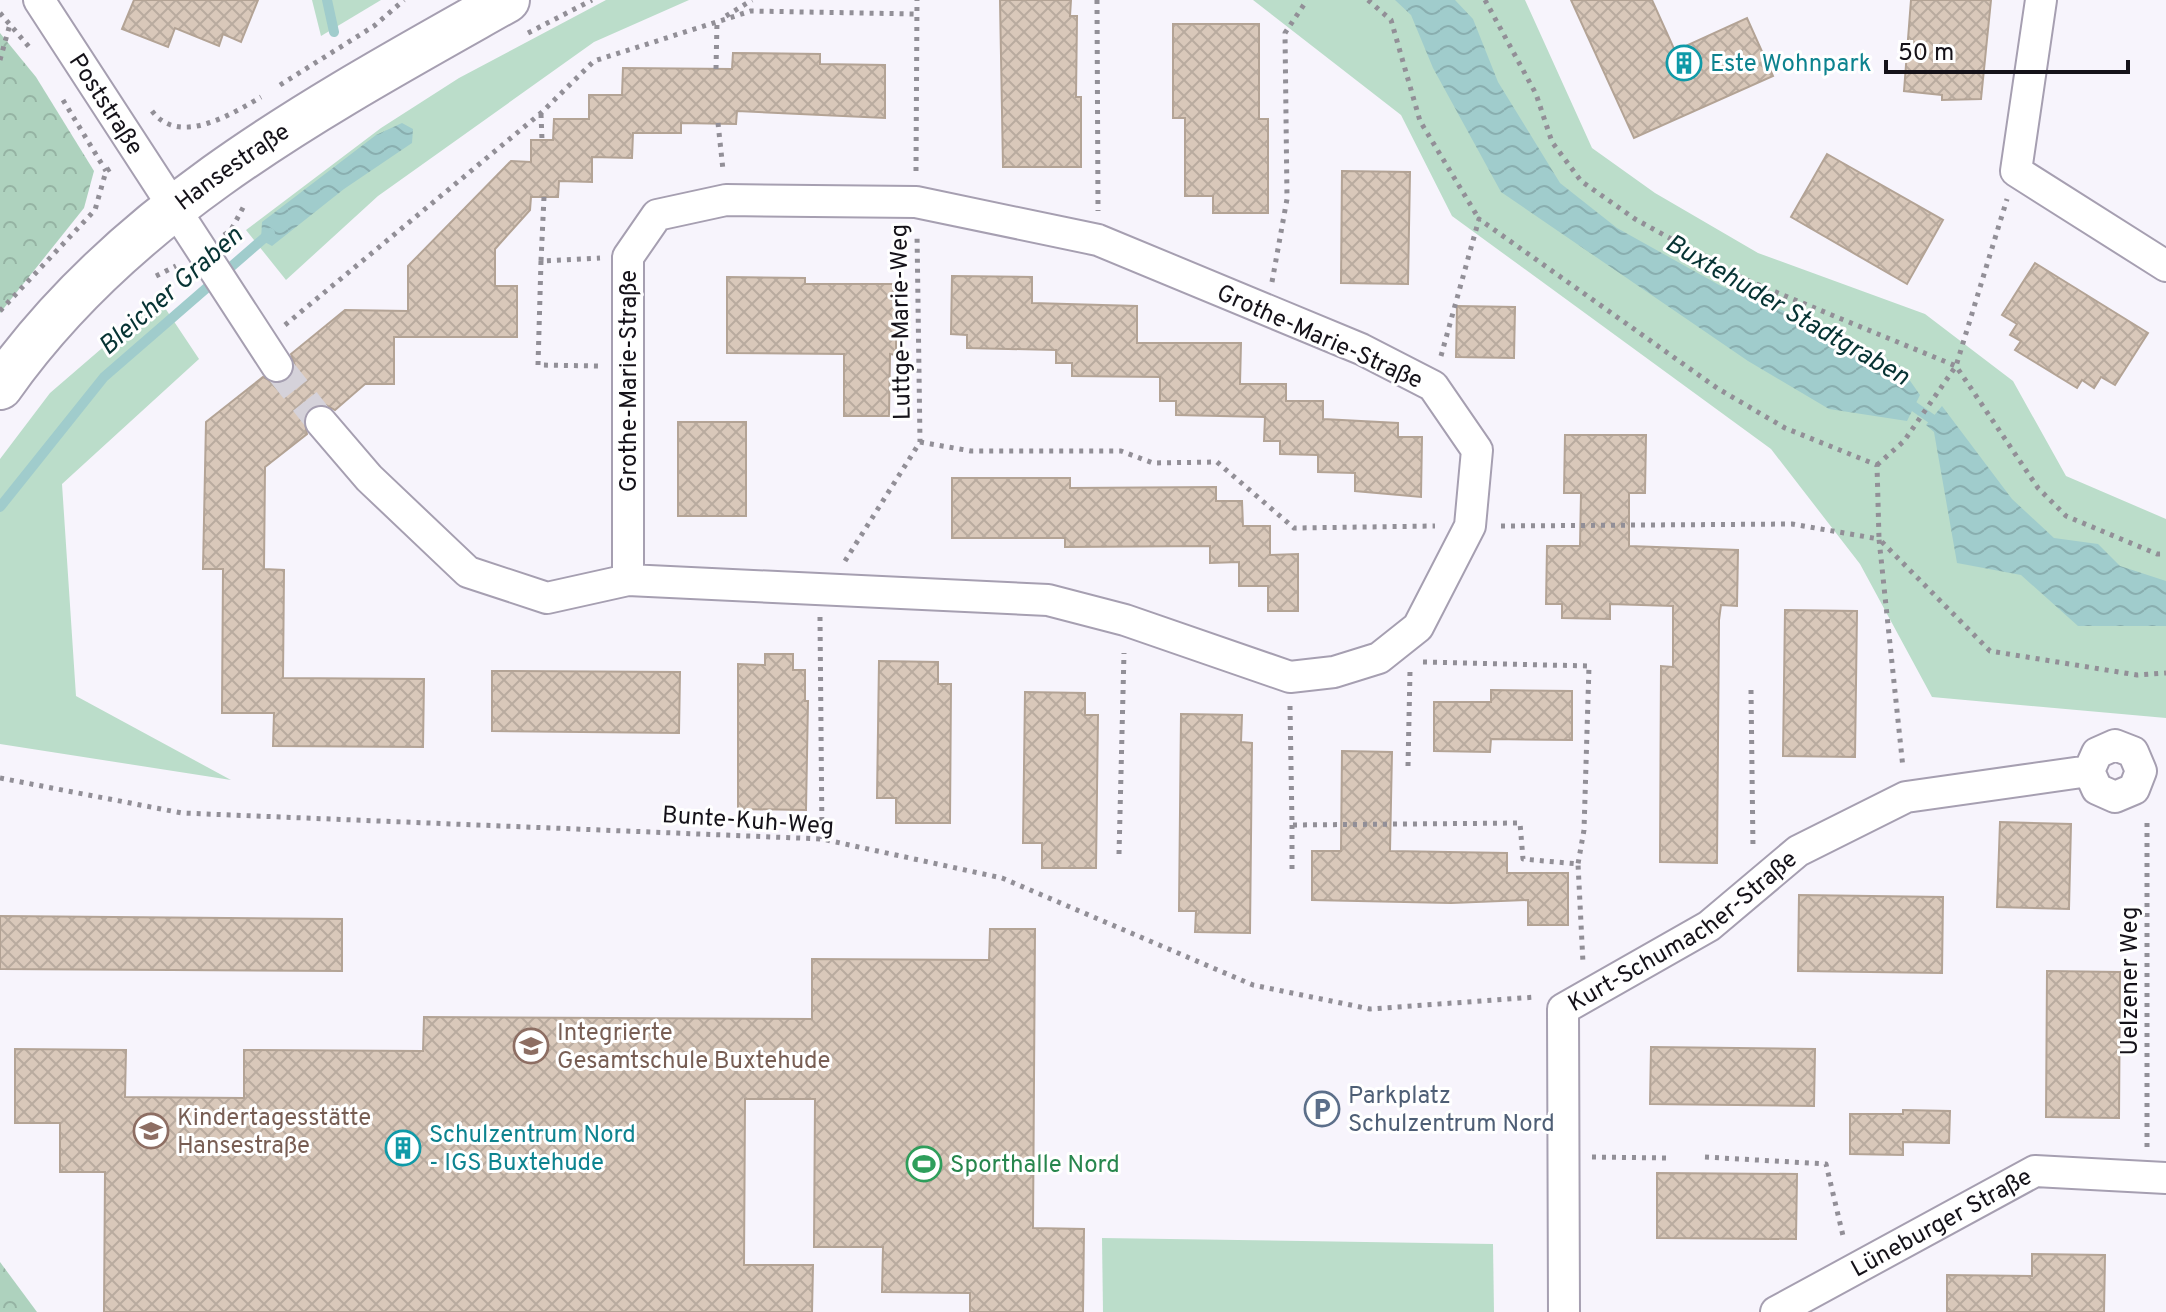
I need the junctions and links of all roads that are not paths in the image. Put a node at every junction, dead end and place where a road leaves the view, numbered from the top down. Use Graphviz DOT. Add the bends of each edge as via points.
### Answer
graph roads {
  1 [pos="39,0"];
  2 [pos="507,0"];
  3 [pos="2041,0"];
  4 [pos="175,205"];
  5 [pos="2166,266"];
  6 [pos="270,354"];
  7 [pos="0,387"];
  8 [pos="321,422"];
  9 [pos="628,580"];
  10 [pos="2089,771"];
  11 [pos="2156,1177"];
  12 [pos="1564,1312"];
  13 [pos="1776,1312"];
  1 -- 4 [label="street, Poststraße"];
  2 -- 4 [label="street, Hansestraße" via="309,113"];
  3 -- 5 [label="street" via="2016,171"];
  4 -- 6 [label="street"];
  4 -- 7 [label="street, Hansestraße" via="88,281"];
  8 -- 9 [label="street, Grothe-Marie-Straße" via="369,478 468,572 547,598"];
  9 -- 9 [label="street, Grothe-Marie-Straße" via="1048,600 1125,620 1290,677 1334,672 1379,658 1418,627 1470,526 1477,450 1433,386 1361,349 1098,240 916,202 726,200 657,215 628,257"];
  10 -- 10 [label="street" via="2091,781 2115,797 2134,789 2141,771 2125,747 2105,747"];
  10 -- 12 [label="street, Kurt-Schumacher-Straße" via="1906,797 1798,851 1709,926 1563,1009"];
  11 -- 13 [label="street, Lüneburger Straße" via="2035,1171"];
}
